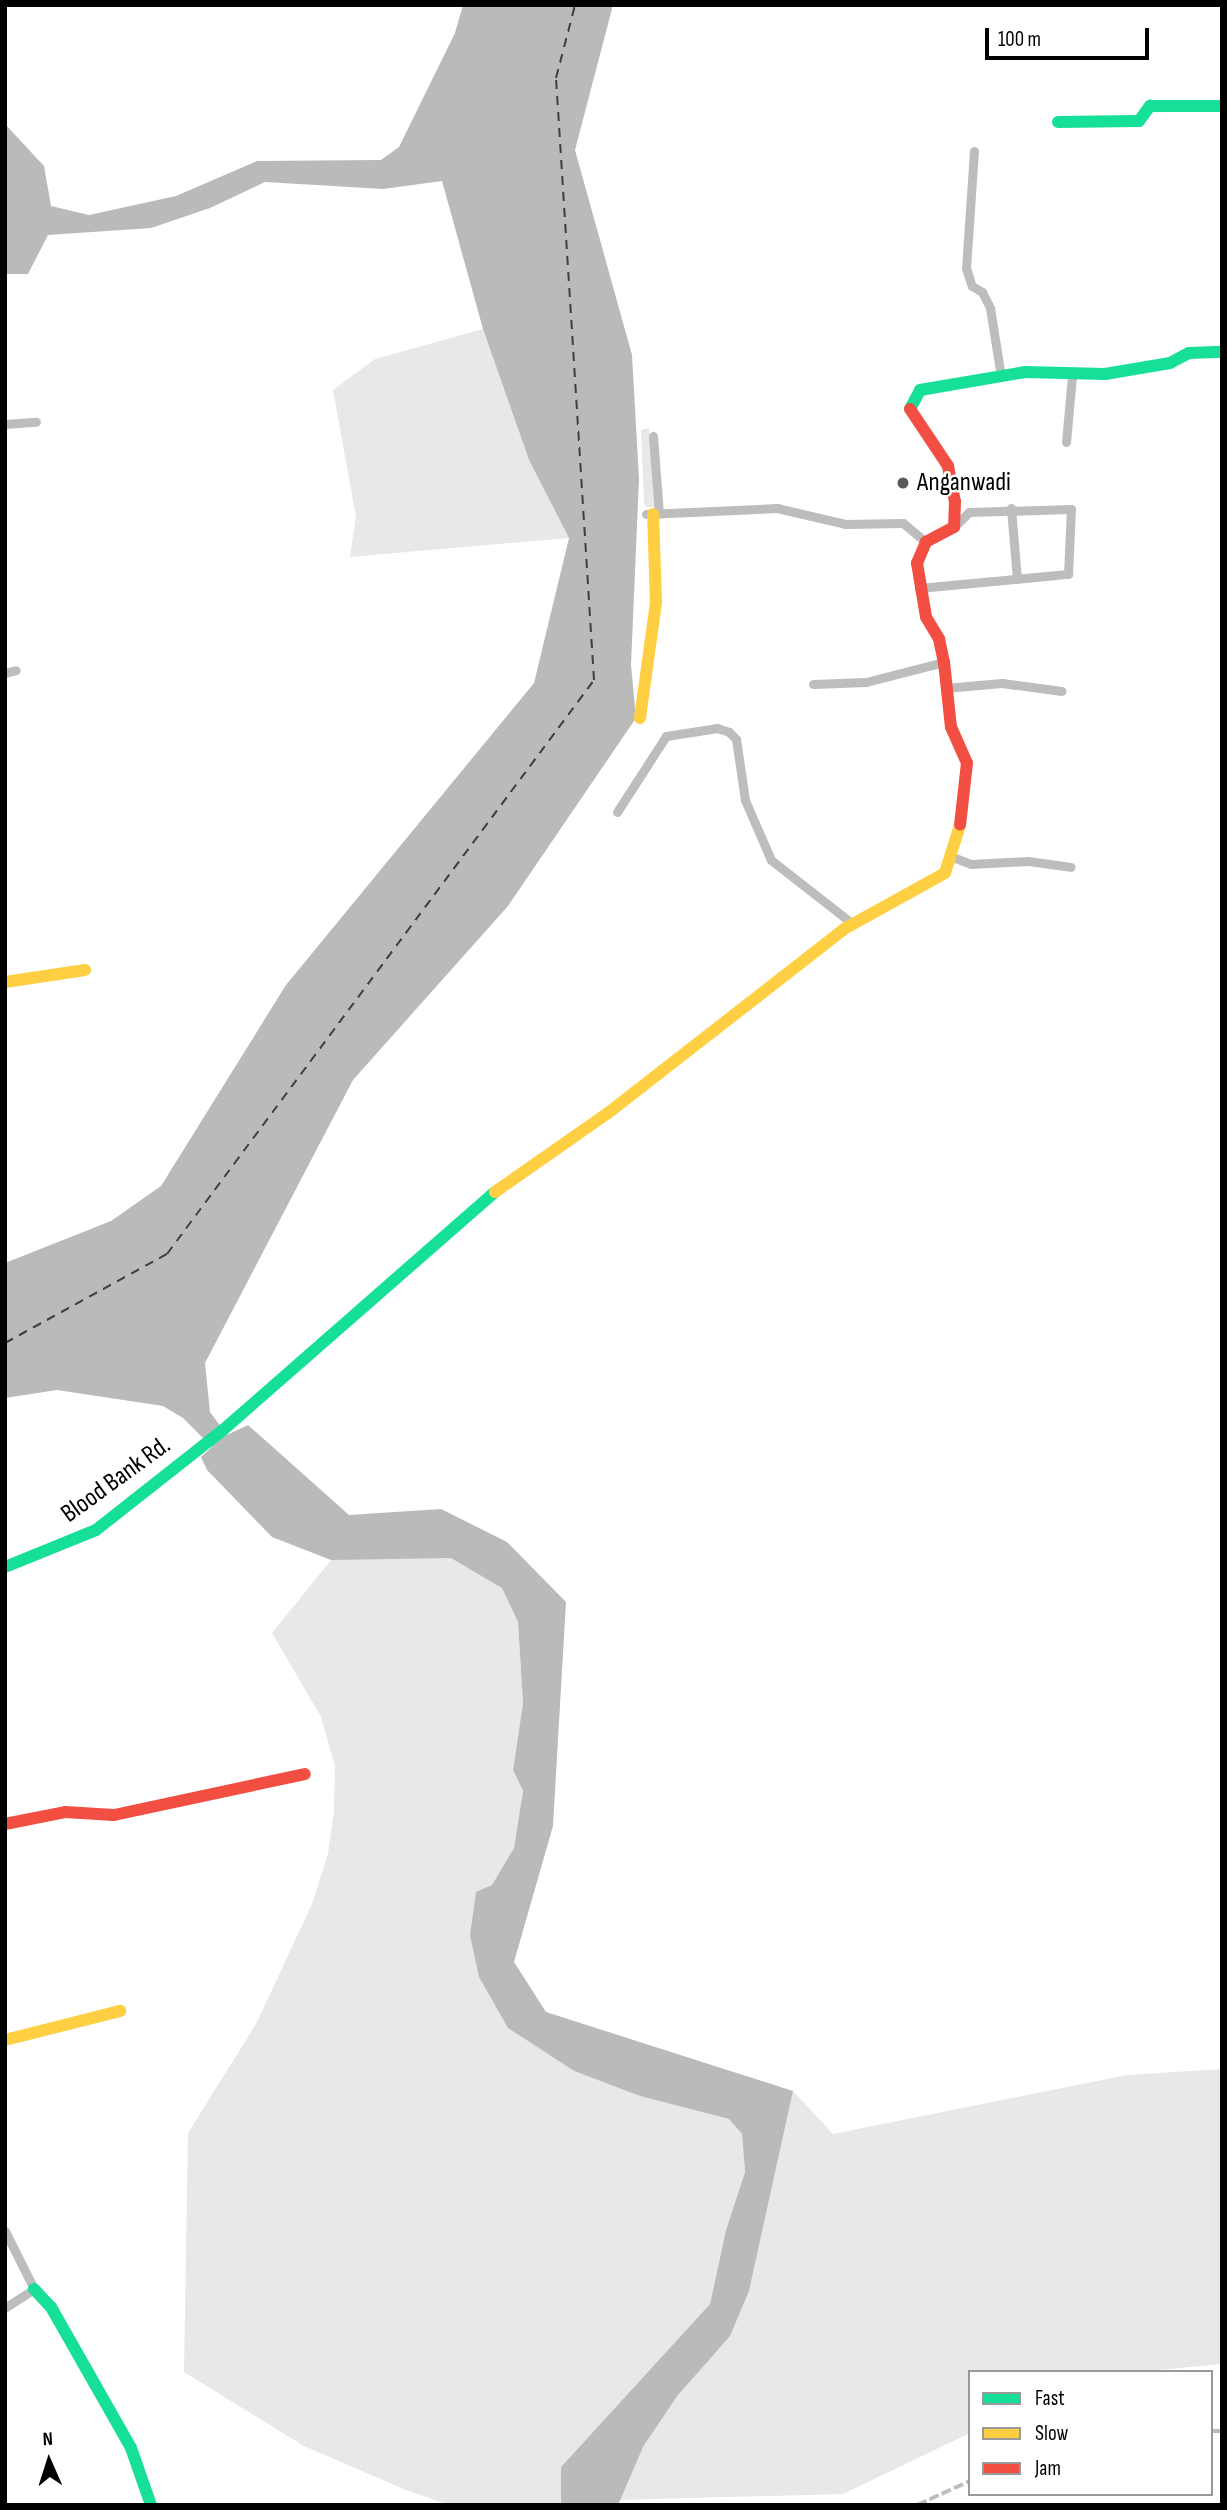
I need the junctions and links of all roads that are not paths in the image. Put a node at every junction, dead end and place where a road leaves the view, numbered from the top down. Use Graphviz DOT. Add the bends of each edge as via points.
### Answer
graph roads {
  1 [pos="1222,106"];
  2 [pos="1058,122"];
  3 [pos="974,151"];
  4 [pos="1222,352"];
  5 [pos="1072,376"];
  6 [pos="1001,377"];
  7 [pos="36,422"];
  8 [pos="5,424"];
  9 [pos="653,436"];
  10 [pos="1066,442"];
  11 [pos="1011,508"];
  12 [pos="652,514"];
  13 [pos="954,527"];
  14 [pos="926,542"];
  15 [pos="1017,579"];
  16 [pos="919,588"];
  17 [pos="944,662"];
  18 [pos="16,670"];
  19 [pos="5,673"];
  20 [pos="813,684"];
  21 [pos="945,688"];
  22 [pos="1061,691"];
  23 [pos="640,718"];
  24 [pos="617,812"];
  25 [pos="950,856"];
  26 [pos="1071,867"];
  27 [pos="853,924"];
  28 [pos="85,970"];
  29 [pos="5,982"];
  30 [pos="5,1567"];
  31 [pos="305,1774"];
  32 [pos="5,1824"];
  33 [pos="120,2011"];
  34 [pos="5,2040"];
  35 [pos="5,2231"];
  36 [pos="34,2289"];
  37 [pos="5,2308"];
  38 [pos="152,2505"];
  1 -- 2 [label="street" via="1150,106 1139,121"];
  3 -- 6 [label="street" via="965,268 990,308"];
  4 -- 5 [label="street" via="1189,353 1170,363"];
  5 -- 6 [label="street" via="1026,372"];
  5 -- 10 [label="street"];
  6 -- 13 [label="street" via="920,390 910,408 948,466 955,501"];
  7 -- 8 [label="street"];
  9 -- 12 [label="street"];
  11 -- 13 [label="street" via="970,512"];
  11 -- 15 [label="street"];
  11 -- 15 [label="street" via="1071,509 1069,574"];
  12 -- 14 [label="street" via="776,508 845,524 903,523"];
  12 -- 23 [label="street" via="656,603"];
  13 -- 14 [label="street"];
  14 -- 16 [label="street" via="917,563"];
  15 -- 16 [label="street"];
  16 -- 17 [label="street, Blood Bank Rd."];
  17 -- 20 [label="street" via="866,682"];
  17 -- 21 [label="street, Blood Bank Rd."];
  18 -- 19 [label="street"];
  21 -- 22 [label="street" via="1002,683"];
  21 -- 25 [label="street, Blood Bank Rd." via="951,727 967,763 962,819"];
  24 -- 27 [label="street" via="666,736 717,728 729,732 736,740 745,800 771,860"];
  25 -- 26 [label="street" via="971,864 1028,861"];
  25 -- 27 [label="street, Blood Bank Rd." via="945,873 930,884"];
  27 -- 30 [label="street, Blood Bank Rd." via="608,1113 489,1194 212,1440 96,1530"];
  28 -- 29 [label="street"];
  31 -- 32 [label="street" via="114,1815 65,1812"];
  33 -- 34 [label="street"];
  35 -- 36 [label="street"];
  36 -- 37 [label="street"];
  36 -- 38 [label="street" via="51,2307 131,2448"];
}
